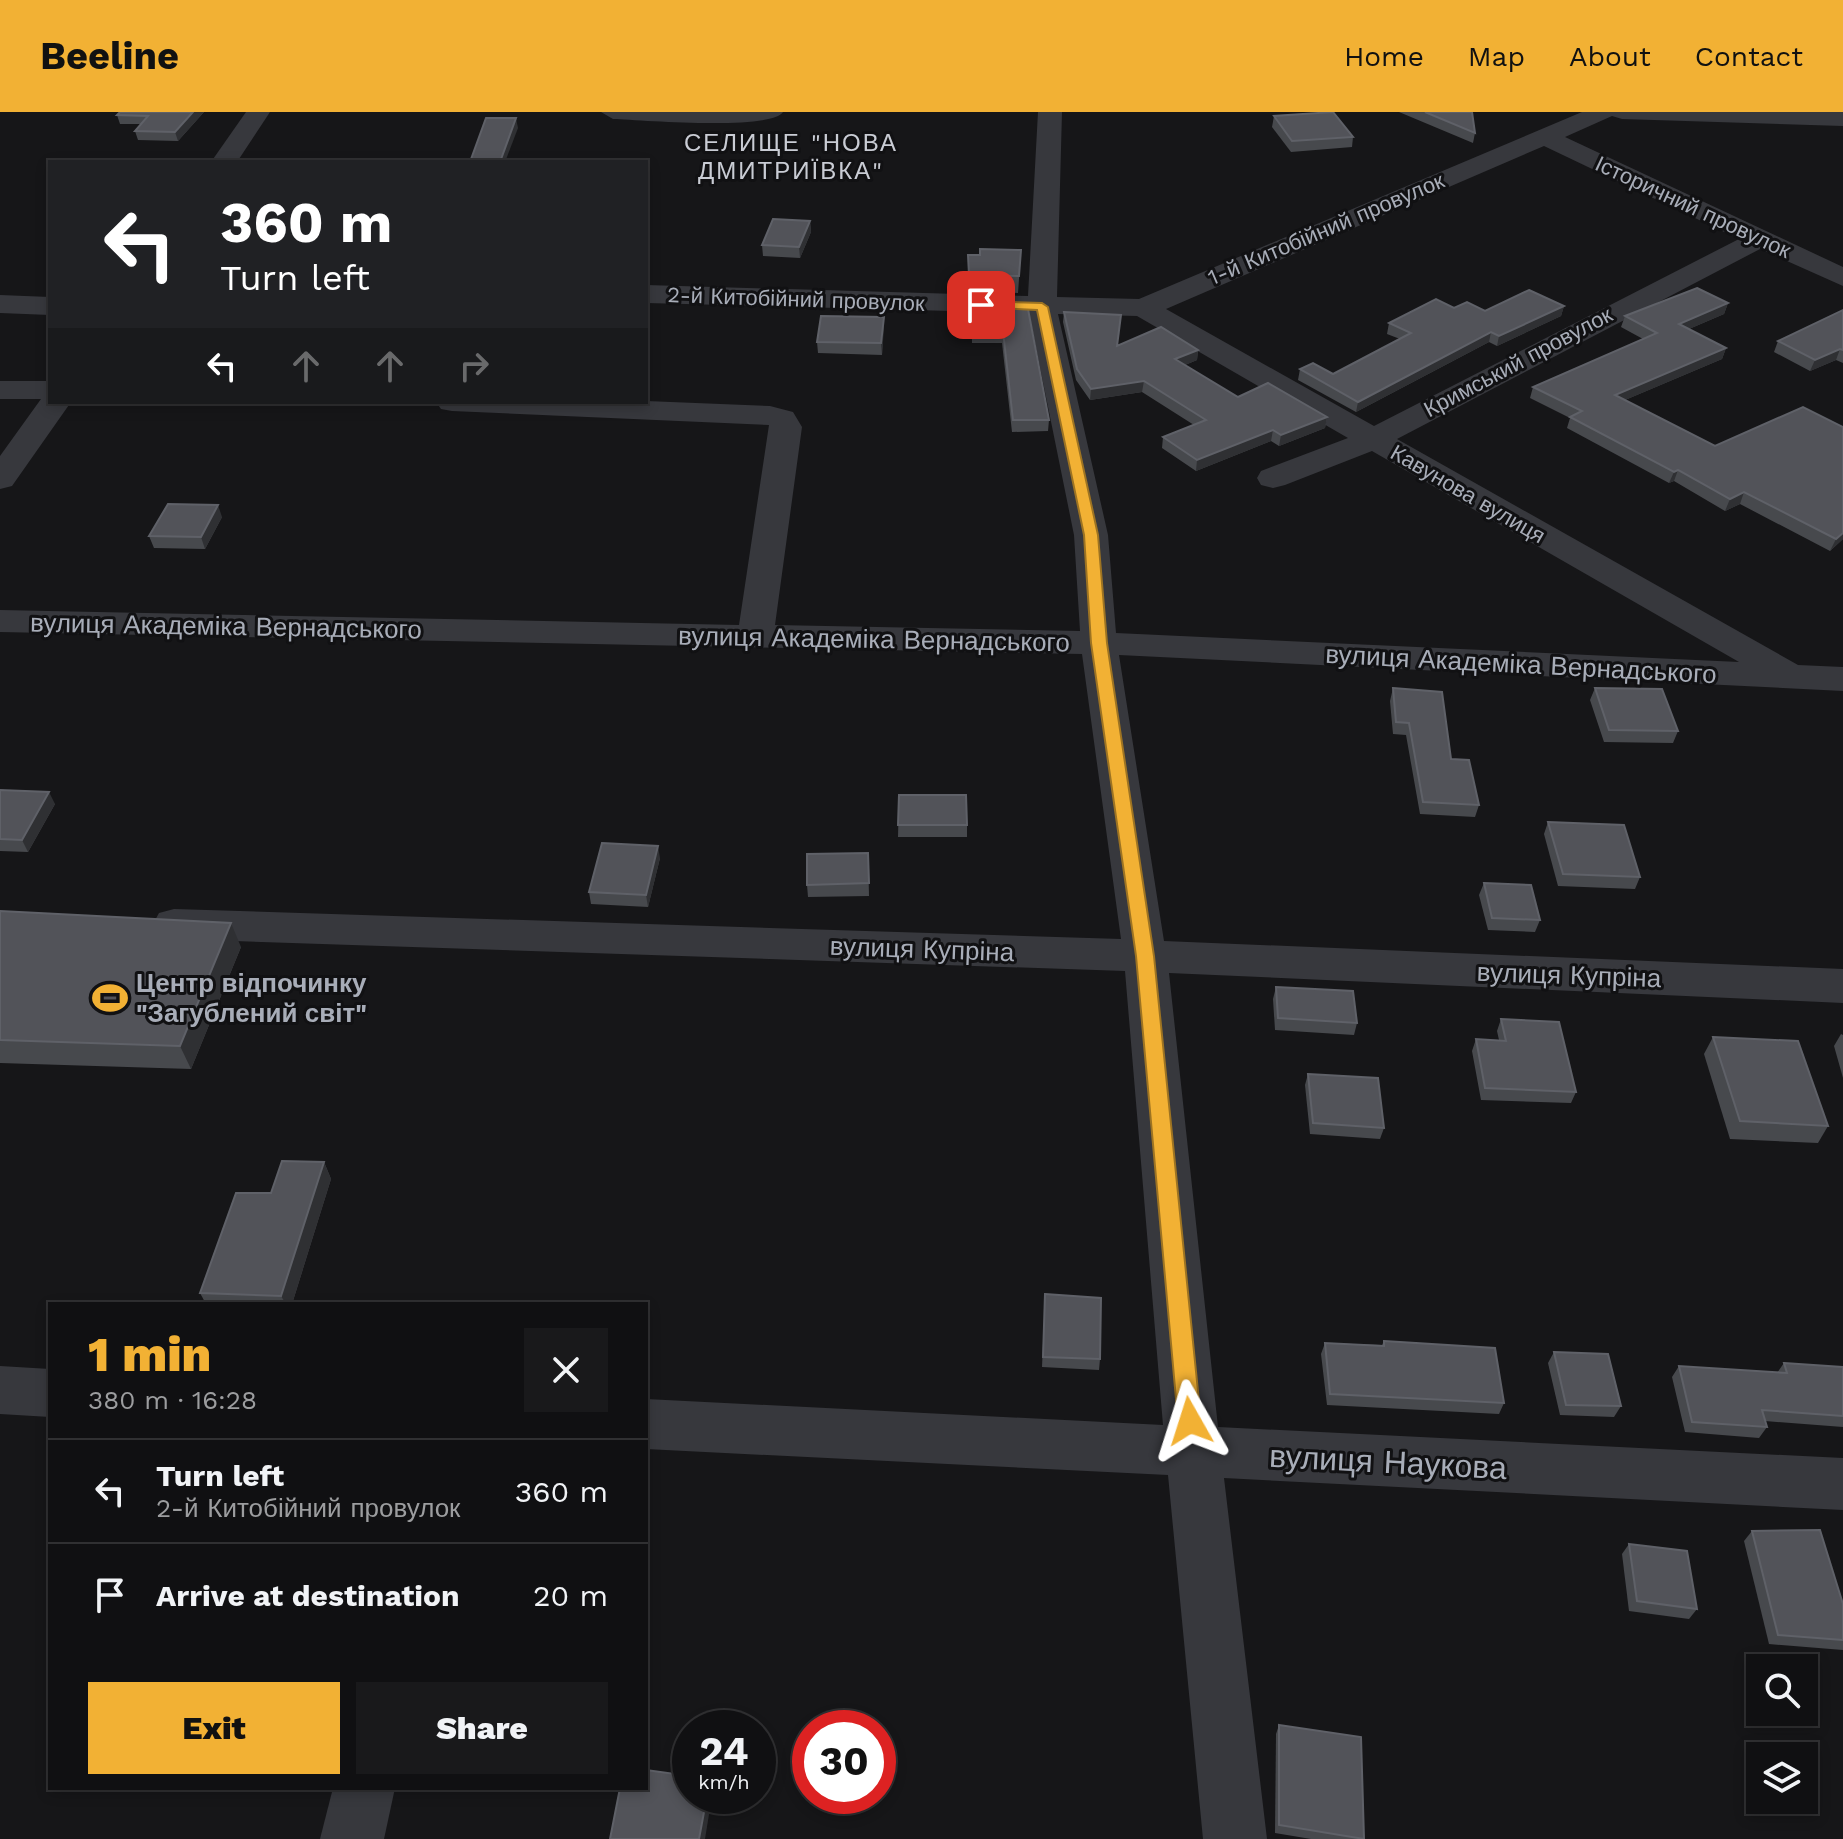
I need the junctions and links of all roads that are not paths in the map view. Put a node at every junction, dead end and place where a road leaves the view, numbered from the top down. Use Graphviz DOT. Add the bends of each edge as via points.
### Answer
graph roads {
  1 [pos="258,112"];
  2 [pos="613,112"];
  3 [pos="771,112"];
  4 [pos="1050,112"];
  5 [pos="1603,112"];
  6 [pos="1622,112"];
  7 [pos="1843,119"];
  8 [pos="1543,136"];
  9 [pos="225,160"];
  10 [pos="1760,239"];
  11 [pos="1843,278"];
  12 [pos="648,294"];
  13 [pos="0,304"];
  14 [pos="48,306"];
  15 [pos="1042,307"];
  16 [pos="1143,308"];
  17 [pos="0,390"];
  18 [pos="48,390"];
  19 [pos="54,404"];
  20 [pos="528,404"];
  21 [pos="1372,440"];
  22 [pos="1273,478"];
  23 [pos="0,479"];
  24 [pos="0,621"];
  25 [pos="755,636"];
  26 [pos="1099,643"];
  27 [pos="1794,678"];
  28 [pos="1843,679"];
  29 [pos="140,922"];
  30 [pos="1145,956"];
  31 [pos="1843,986"];
  32 [pos="0,1390"];
  33 [pos="48,1393"];
  34 [pos="648,1424"];
  35 [pos="1193,1452"];
  36 [pos="1843,1484"];
  37 [pos="364,1790"];
  38 [pos="352,1839"];
  39 [pos="1235,1839"];
  1 -- 9 [label="street"];
  2 -- 3 [label="street"];
  4 -- 15 [label="street"];
  5 -- 8 [label="street, 1-й Китобійний провулок"];
  6 -- 7 [label="street"];
  8 -- 10 [label="street, Історичний провулок"];
  8 -- 16 [label="street, 1-й Китобійний провулок"];
  10 -- 11 [label="street, Історичний провулок"];
  10 -- 21 [label="street, Кримський провулок"];
  12 -- 15 [label="street, 2-й Китобійний провулок"];
  13 -- 14 [label="street"];
  15 -- 16 [label="street, 1-й Китобійний провулок"];
  15 -- 26 [label="street" via="1091,535"];
  16 -- 21 [label="street, Кавунова вулиця"];
  17 -- 18 [label="street"];
  19 -- 23 [label="street"];
  20 -- 25 [label="street" via="782,419 786,427"];
  21 -- 22 [label="street, Кримський провулок"];
  21 -- 27 [label="street, Кавунова вулиця"];
  24 -- 25 [label="street, вулиця Академіка Вернадського"];
  25 -- 26 [label="street, вулиця Академіка Вернадського"];
  26 -- 27 [label="street, вулиця Академіка Вернадського"];
  26 -- 30 [label="street"];
  27 -- 28 [label="street, вулиця Академіка Вернадського"];
  29 -- 30 [label="street, вулиця Купріна"];
  30 -- 31 [label="street, вулиця Купріна"];
  30 -- 35 [label="street"];
  32 -- 33 [label="street"];
  34 -- 35 [label="street, вулиця Наукова"];
  35 -- 36 [label="street, вулиця Наукова"];
  35 -- 39 [label="street"];
  37 -- 38 [label="street"];
}
